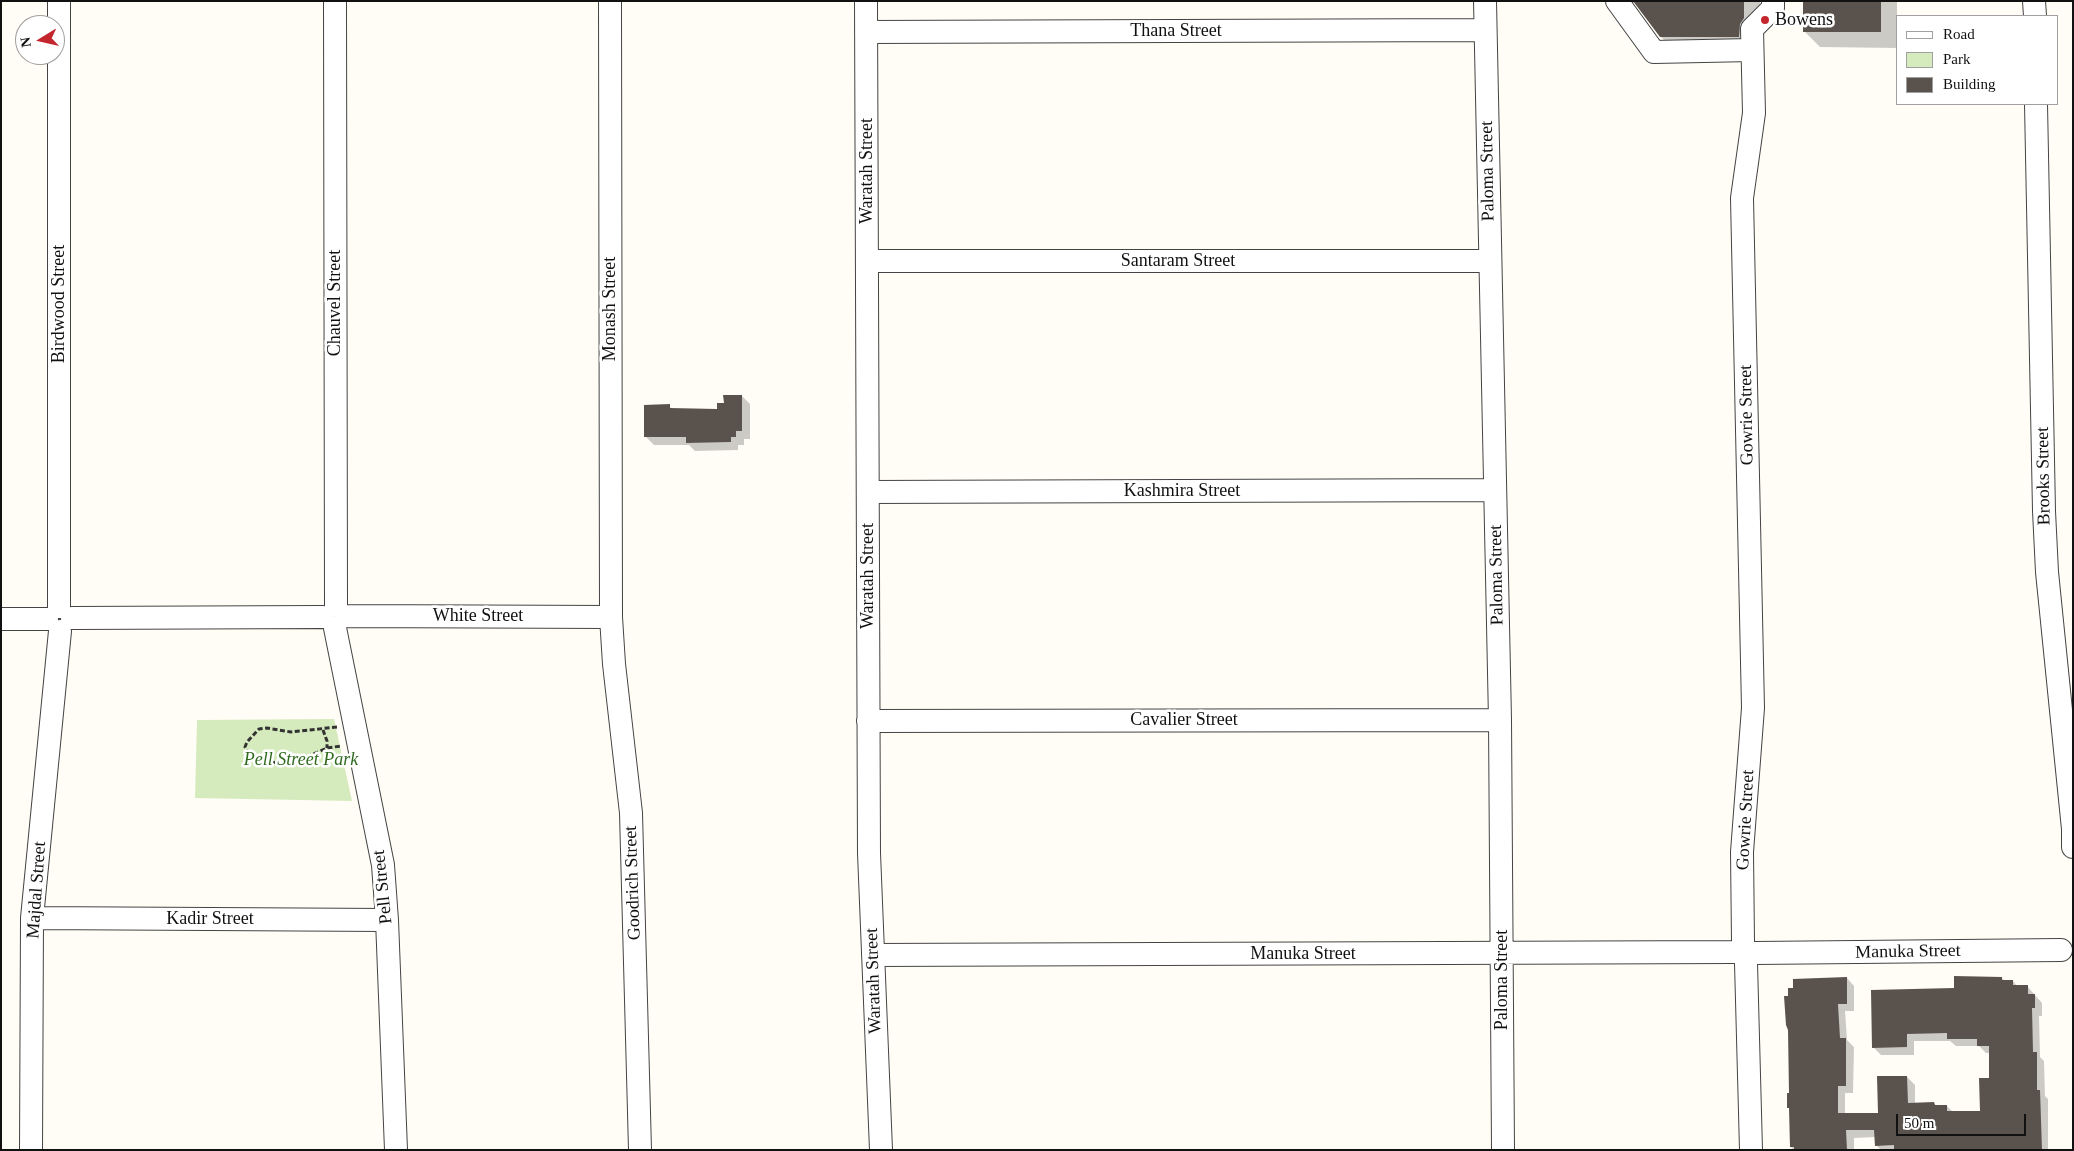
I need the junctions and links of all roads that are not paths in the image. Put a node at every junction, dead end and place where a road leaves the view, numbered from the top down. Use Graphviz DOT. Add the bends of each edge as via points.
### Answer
graph roads {
  1 [pos="59,1"];
  2 [pos="335,1"];
  3 [pos="610,1"];
  4 [pos="866,1"];
  5 [pos="1485,1"];
  6 [pos="1617,1"];
  7 [pos="1773,1"];
  8 [pos="2034,1"];
  9 [pos="2035,15"];
  10 [pos="1486,30"];
  11 [pos="866,32"];
  12 [pos="1752,50"];
  13 [pos="2036,105"];
  14 [pos="867,261"];
  15 [pos="1489,261"];
  16 [pos="1495,490"];
  17 [pos="868,492"];
  18 [pos="335,617"];
  19 [pos="611,617"];
  20 [pos="1,619"];
  21 [pos="60,619"];
  22 [pos="1500,720"];
  23 [pos="868,721"];
  24 [pos="2073,847"];
  25 [pos="32,918"];
  26 [pos="387,920"];
  27 [pos="2069,950"];
  28 [pos="1502,953"];
  29 [pos="1744,953"];
  30 [pos="873,955"];
  31 [pos="31,1150"];
  32 [pos="396,1150"];
  33 [pos="640,1150"];
  34 [pos="881,1150"];
  35 [pos="1503,1150"];
  36 [pos="1751,1150"];
  1 -- 21 [label="street, Birdwood Street"];
  2 -- 18 [label="street, Chauvel Street"];
  3 -- 19 [label="street, Monash Street"];
  4 -- 11 [label="street, Waratah Street"];
  5 -- 10 [label="street, Paloma Street"];
  6 -- 12 [label="street" via="1654,52"];
  7 -- 12 [label="street, Gowrie Street" via="1772,8 1752,29"];
  8 -- 9 [label="street"];
  10 -- 11 [label="street, Thana Street"];
  10 -- 15 [label="street, Paloma Street"];
  11 -- 14 [label="street, Waratah Street"];
  12 -- 29 [label="street, Gowrie Street" via="1754,113 1742,198 1753,708 1742,852"];
  13 -- 24 [label="street, Brooks Street" via="2047,572"];
  14 -- 15 [label="street, Santaram Street"];
  14 -- 17 [label="street, Waratah Street"];
  15 -- 16 [label="street, Paloma Street"];
  16 -- 17 [label="street, Kashmira Street"];
  16 -- 22 [label="street, Paloma Street"];
  17 -- 23 [label="street, Waratah Street"];
  18 -- 19 [label="street, White Street"];
  18 -- 21 [label="street, White Street"];
  18 -- 26 [label="street, Pell Street" via="383,865"];
  19 -- 33 [label="street, Goodrich Street" via="631,813"];
  20 -- 21 [label="street, White Street"];
  21 -- 25 [label="street, Majdal Street"];
  22 -- 23 [label="street, Cavalier Street"];
  22 -- 28 [label="street, Paloma Street"];
  23 -- 30 [label="street, Waratah Street"];
  25 -- 26 [label="street, Kadir Street"];
  25 -- 31 [label="street, Majdal Street"];
  26 -- 32 [label="street, Pell Street"];
  27 -- 29 [label="street, Manuka Street"];
  28 -- 29 [label="street, Manuka Street"];
  28 -- 30 [label="street, Manuka Street"];
  28 -- 35 [label="street, Paloma Street"];
  29 -- 36 [label="street, Gowrie Street"];
  30 -- 34 [label="street, Waratah Street"];
}
